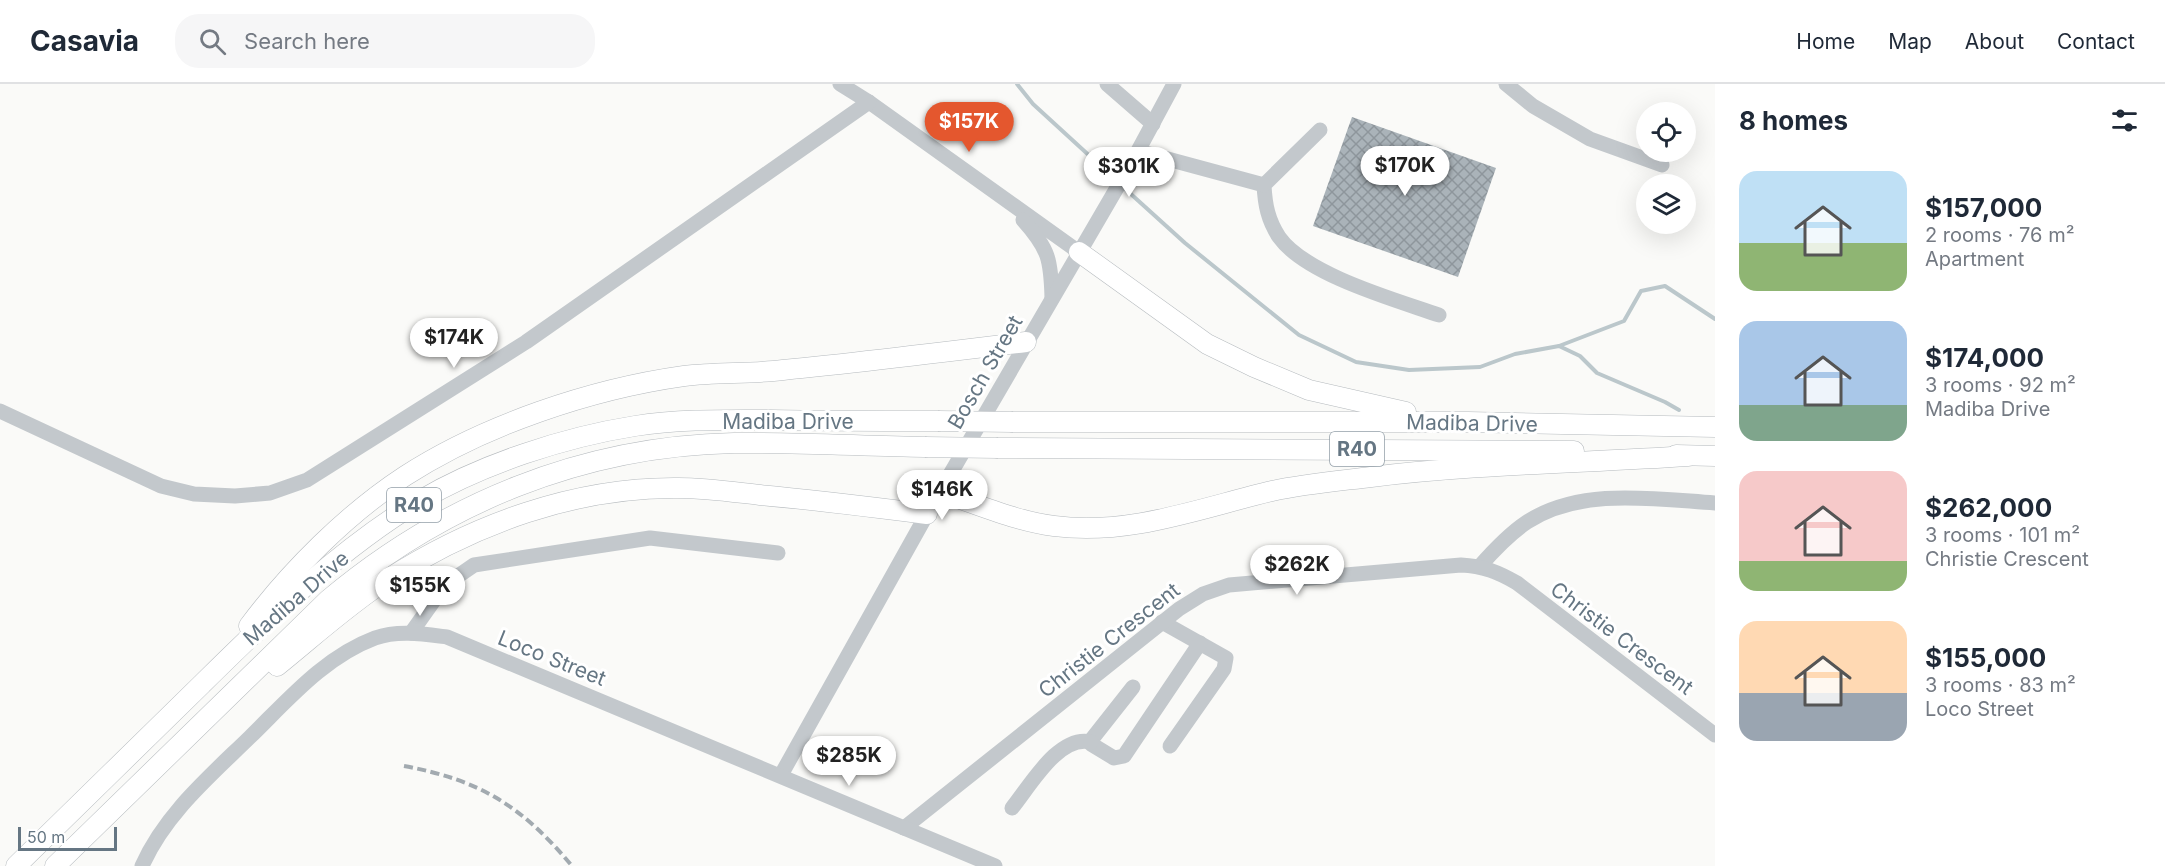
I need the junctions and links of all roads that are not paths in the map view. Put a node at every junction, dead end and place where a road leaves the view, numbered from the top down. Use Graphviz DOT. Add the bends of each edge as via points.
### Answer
graph roads {
  1 [pos="840,84"];
  2 [pos="1107,84"];
  3 [pos="1174,84"];
  4 [pos="1506,84"];
  5 [pos="869,102"];
  6 [pos="1153,124"];
  7 [pos="1320,130"];
  8 [pos="1135,157"];
  9 [pos="1662,165"];
  10 [pos="1264,185"];
  11 [pos="1005,199"];
  12 [pos="1079,252"];
  13 [pos="1052,298"];
  14 [pos="1439,315"];
  15 [pos="1026,342"];
  16 [pos="0,411"];
  17 [pos="1468,422"];
  18 [pos="1715,427"];
  19 [pos="1688,456"];
  20 [pos="1715,456"];
  21 [pos="940,492"];
  22 [pos="1715,503"];
  23 [pos="927,514"];
  24 [pos="778,553"];
  25 [pos="1480,566"];
  26 [pos="1162,622"];
  27 [pos="411,633"];
  28 [pos="1200,643"];
  29 [pos="217,669"];
  30 [pos="1133,687"];
  31 [pos="231,695"];
  32 [pos="1715,735"];
  33 [pos="1091,742"];
  34 [pos="1170,746"];
  35 [pos="781,776"];
  36 [pos="1012,808"];
  37 [pos="904,828"];
  38 [pos="16,866"];
  39 [pos="56,866"];
  40 [pos="142,866"];
  41 [pos="995,866"];
  1 -- 5 [label="street"];
  2 -- 6 [label="street"];
  3 -- 6 [label="street, Bosch Street"];
  4 -- 9 [label="street" via="1533,106 1590,139"];
  5 -- 11 [label="street"];
  5 -- 16 [label="street" via="535,336 307,480 270,493 194,494 161,486"];
  6 -- 8 [label="street, Bosch Street"];
  7 -- 10 [label="street"];
  8 -- 10 [label="street"];
  8 -- 12 [label="street, Bosch Street"];
  10 -- 14 [label="street" via="1271,223 1281,239 1304,259 1352,285"];
  11 -- 12 [label="street"];
  11 -- 13 [label="street" via="1047,251"];
  12 -- 13 [label="street, Bosch Street"];
  12 -- 17 [label="main road" via="1207,344 1254,367 1309,390 1384,409"];
  13 -- 15 [label="street, Bosch Street"];
  15 -- 21 [label="street, Bosch Street"];
  15 -- 29 [label="main road" via="780,370 685,376 577,399 538,412 443,455 370,502 294,573"];
  17 -- 18 [label="main road, Madiba Drive / R40"];
  17 -- 29 [label="main road, Madiba Drive / R40, bridge" via="671,421 633,426 532,451 422,500 371,533 321,573"];
  19 -- 20 [label="main road, Madiba Drive / R40"];
  19 -- 21 [label="main road" via="1408,472 1275,490 1167,518 1105,529 1052,526"];
  19 -- 31 [label="main road, Madiba Drive / R40, bridge" via="1576,450 734,443 602,459 533,479 411,538 328,600"];
  21 -- 23 [label="street, Bosch Street"];
  22 -- 25 [label="street" via="1618,498 1549,510 1505,539"];
  23 -- 31 [label="main road" via="678,488 616,492 544,507 460,539 386,580 274,668"];
  23 -- 35 [label="street, Bosch Street"];
  24 -- 27 [label="street" via="650,538 474,565 445,585"];
  25 -- 26 [label="street, Christie Crescent" via="1229,585 1203,594"];
  25 -- 32 [label="street, Christie Crescent" via="1517,583"];
  26 -- 28 [label="street"];
  26 -- 37 [label="street, Christie Crescent"];
  27 -- 35 [label="street, Loco Street" via="447,637"];
  27 -- 40 [label="street, Loco Street" via="376,638 342,655 310,678 184,803"];
  28 -- 33 [label="street" via="1124,756 1114,758"];
  28 -- 34 [label="street" via="1226,658 1224,669"];
  29 -- 38 [label="main road, Madiba Drive / R40"];
  30 -- 33 [label="street"];
  31 -- 39 [label="main road, Madiba Drive / R40"];
  33 -- 36 [label="street" via="1071,743 1056,753"];
  35 -- 37 [label="street, Loco Street"];
  37 -- 41 [label="street, Loco Street"];
}
